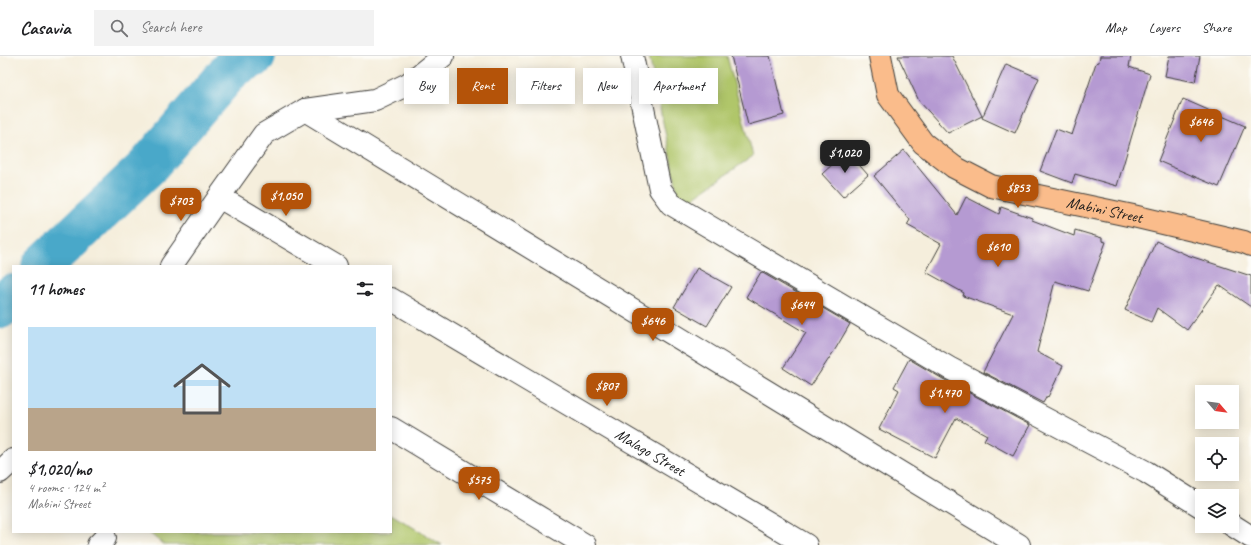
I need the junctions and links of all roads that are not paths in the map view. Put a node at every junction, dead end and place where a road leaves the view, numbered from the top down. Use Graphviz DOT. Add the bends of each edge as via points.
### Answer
graph roads {
  1 [pos="443,56"];
  2 [pos="632,56"];
  3 [pos="880,56"];
  4 [pos="305,110"];
  5 [pos="219,197"];
  6 [pos="1251,245"];
  7 [pos="172,265"];
  8 [pos="334,265"];
  9 [pos="392,300"];
  10 [pos="392,429"];
  11 [pos="12,461"];
  12 [pos="0,472"];
  13 [pos="1195,502"];
  14 [pos="1239,529"];
  15 [pos="1251,537"];
  16 [pos="585,545"];
  17 [pos="806,545"];
  18 [pos="1018,545"];
  1 -- 4 [label="street" via="408,84 374,100"];
  2 -- 13 [label="street" via="660,189 671,204 949,368 1146,472"];
  3 -- 6 [label="main road, Mabini Street" via="888,95 923,143 954,167 991,186 1140,217"];
  4 -- 5 [label="street" via="264,134"];
  4 -- 18 [label="street"];
  5 -- 7 [label="street"];
  5 -- 8 [label="street"];
  9 -- 17 [label="street, Malago Street"];
  10 -- 16 [label="street"];
  11 -- 12 [label="street"];
  14 -- 15 [label="street"];
}
